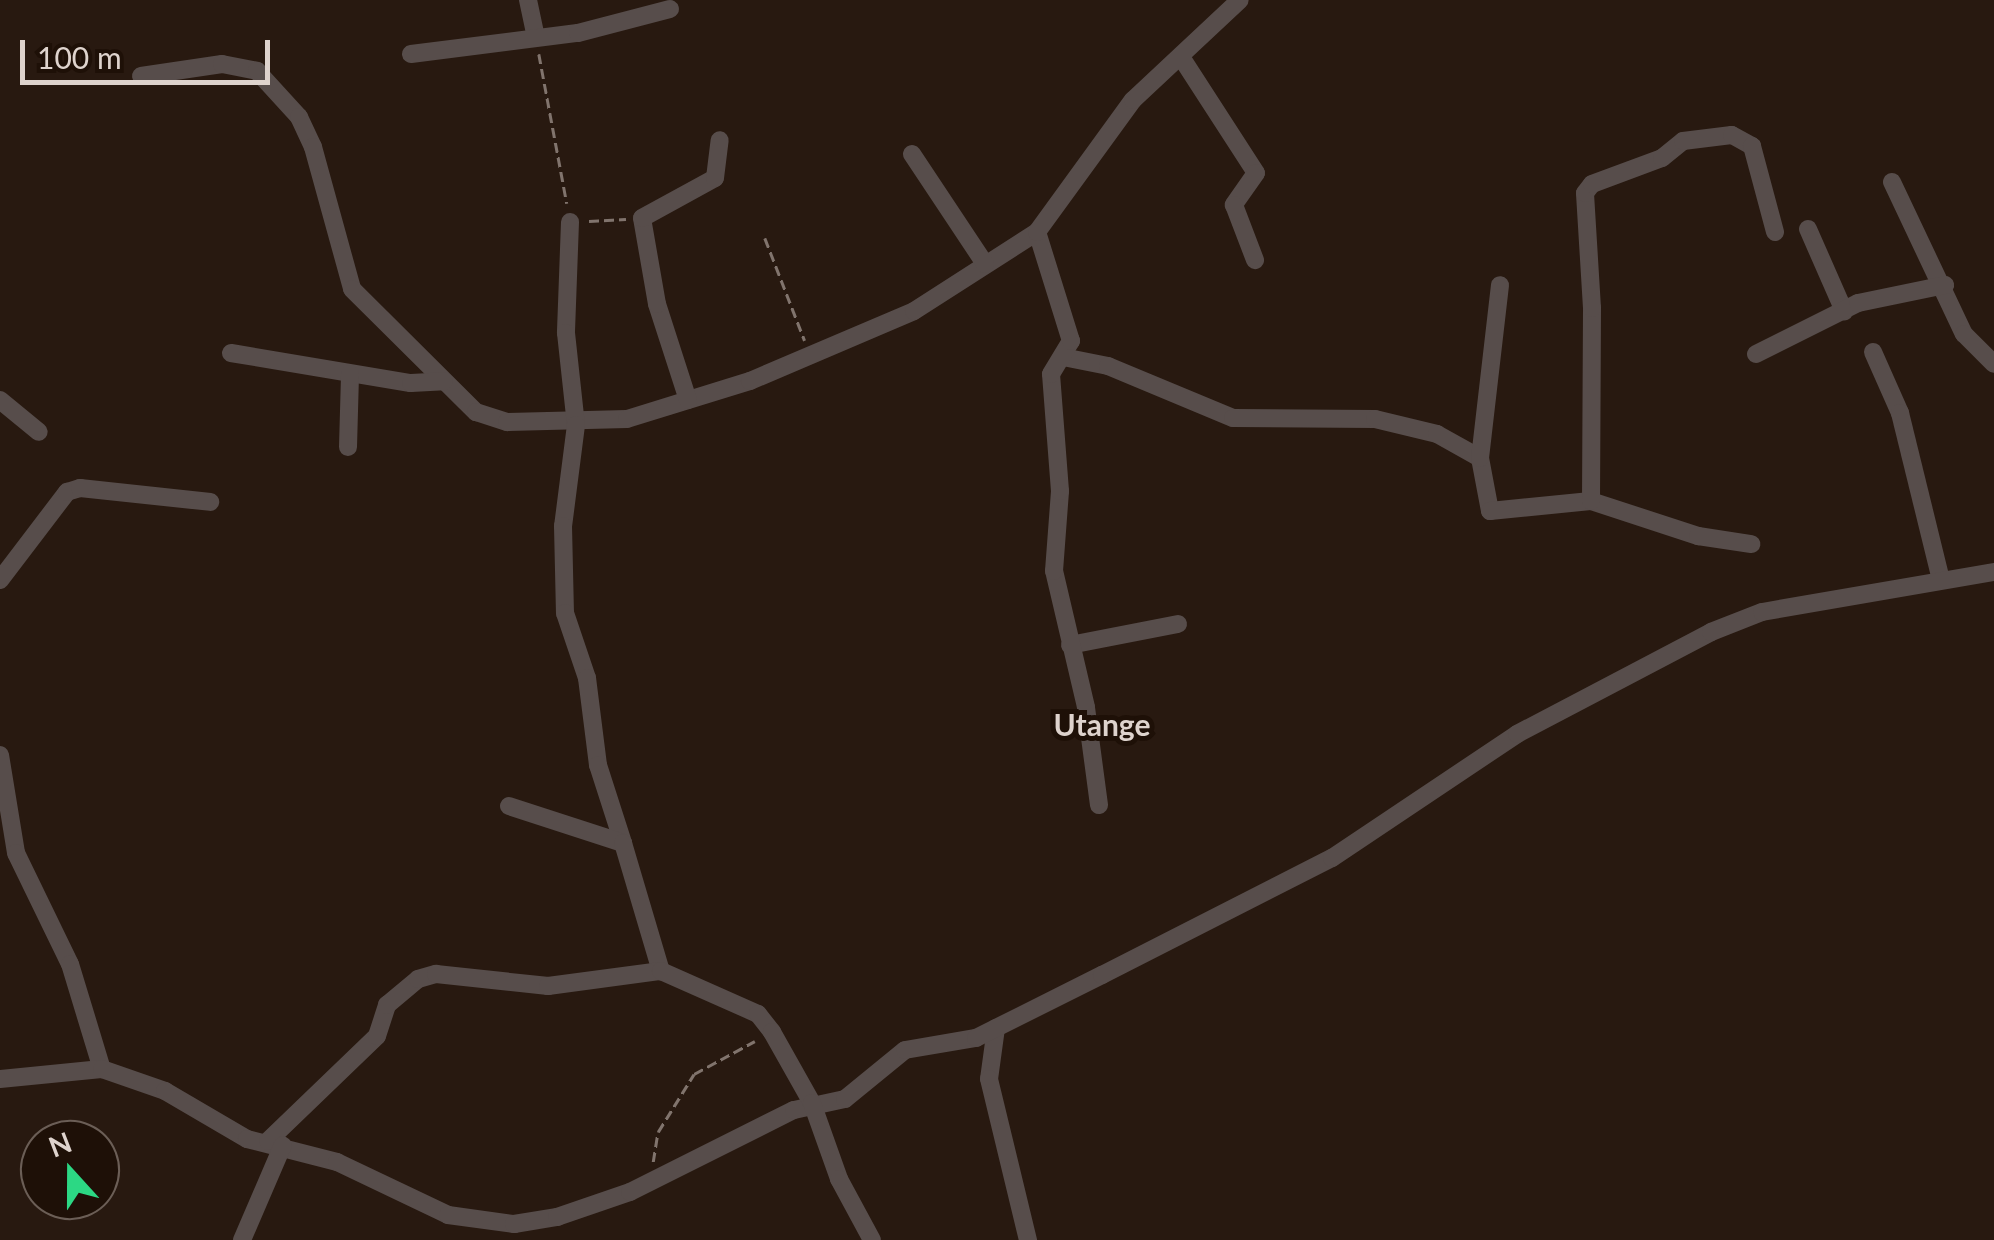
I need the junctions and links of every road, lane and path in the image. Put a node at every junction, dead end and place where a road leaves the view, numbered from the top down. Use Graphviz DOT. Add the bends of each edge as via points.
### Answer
graph roads {
  1 [pos="528,0"];
  2 [pos="1240,0"];
  3 [pos="670,9"];
  4 [pos="536,37"];
  5 [pos="411,54"];
  6 [pos="1181,56"];
  7 [pos="141,76"];
  8 [pos="720,140"];
  9 [pos="912,154"];
  10 [pos="1892,182"];
  11 [pos="642,218"];
  12 [pos="570,222"];
  13 [pos="1808,229"];
  14 [pos="1037,232"];
  15 [pos="1775,232"];
  16 [pos="765,238"];
  17 [pos="1255,260"];
  18 [pos="985,264"];
  19 [pos="1500,285"];
  20 [pos="1945,285"];
  21 [pos="1844,311"];
  22 [pos="1873,352"];
  23 [pos="231,353"];
  24 [pos="1756,354"];
  25 [pos="811,356"];
  26 [pos="1063,357"];
  27 [pos="1994,364"];
  28 [pos="350,374"];
  29 [pos="444,382"];
  30 [pos="0,400"];
  31 [pos="688,400"];
  32 [pos="576,424"];
  33 [pos="40,432"];
  34 [pos="348,447"];
  35 [pos="1480,458"];
  36 [pos="210,502"];
  37 [pos="1591,502"];
  38 [pos="1751,544"];
  39 [pos="1994,572"];
  40 [pos="0,580"];
  41 [pos="1940,580"];
  42 [pos="1178,624"];
  43 [pos="1070,645"];
  44 [pos="0,755"];
  45 [pos="510,806"];
  46 [pos="1099,806"];
  47 [pos="623,843"];
  48 [pos="662,972"];
  49 [pos="996,1028"];
  50 [pos="772,1032"];
  51 [pos="102,1068"];
  52 [pos="0,1079"];
  53 [pos="812,1103"];
  54 [pos="275,1143"];
  55 [pos="650,1183"];
  56 [pos="530,1231"];
  57 [pos="242,1240"];
  58 [pos="872,1240"];
  59 [pos="1028,1240"];
  1 -- 4 [label="street"];
  2 -- 6 [label="street"];
  3 -- 4 [label="street"];
  4 -- 5 [label="street"];
  4 -- 12 [label="path"];
  6 -- 14 [label="street" via="1133,100"];
  6 -- 17 [label="street" via="1256,174 1234,204"];
  7 -- 29 [label="street" via="222,64 256,71 299,117 313,147 352,289"];
  8 -- 11 [label="street" via="715,178"];
  9 -- 18 [label="street"];
  10 -- 20 [label="street"];
  11 -- 12 [label="path"];
  11 -- 31 [label="street" via="657,304"];
  12 -- 32 [label="street" via="566,333"];
  13 -- 21 [label="street"];
  14 -- 18 [label="street"];
  14 -- 26 [label="street" via="1071,341"];
  15 -- 37 [label="street" via="1752,146 1732,135 1683,140 1662,158 1592,184 1585,193"];
  16 -- 25 [label="path"];
  18 -- 25 [label="street" via="914,311"];
  19 -- 35 [label="street"];
  20 -- 21 [label="street" via="1887,293"];
  20 -- 27 [label="street" via="1964,334"];
  21 -- 24 [label="street"];
  22 -- 41 [label="street" via="1900,413"];
  23 -- 28 [label="street"];
  25 -- 31 [label="street"];
  26 -- 35 [label="street" via="1144,379 1233,418 1375,419 1437,434"];
  26 -- 43 [label="street" via="1051,374 1060,491 1054,571"];
  28 -- 29 [label="street"];
  28 -- 34 [label="street"];
  29 -- 32 [label="street" via="476,412 507,422"];
  30 -- 33 [label="street"];
  31 -- 32 [label="street" via="627,419"];
  32 -- 47 [label="street" via="563,526 565,614 587,678 598,766"];
  35 -- 37 [label="street" via="1490,510"];
  36 -- 40 [label="street" via="67,492"];
  37 -- 38 [label="street" via="1698,536"];
  39 -- 41 [label="street"];
  41 -- 49 [label="street" via="1762,612 1710,632 1517,734 1332,858"];
  42 -- 43 [label="street"];
  43 -- 46 [label="street"];
  44 -- 51 [label="street" via="16,852 70,964"];
  45 -- 47 [label="street"];
  47 -- 48 [label="street"];
  48 -- 50 [label="street" via="758,1014"];
  48 -- 54 [label="street" via="548,986 436,974 418,979 388,1004 376,1036"];
  49 -- 53 [label="street" via="958,1043 904,1050 845,1098"];
  49 -- 59 [label="street" via="989,1078"];
  50 -- 53 [label="street"];
  50 -- 55 [label="path" via="694,1074 658,1132"];
  51 -- 52 [label="street"];
  51 -- 54 [label="street" via="165,1091 247,1139"];
  53 -- 55 [label="street"];
  53 -- 58 [label="street" via="839,1178"];
  54 -- 56 [label="street" via="337,1162 448,1215"];
  54 -- 57 [label="street"];
  55 -- 56 [label="street"];
}
